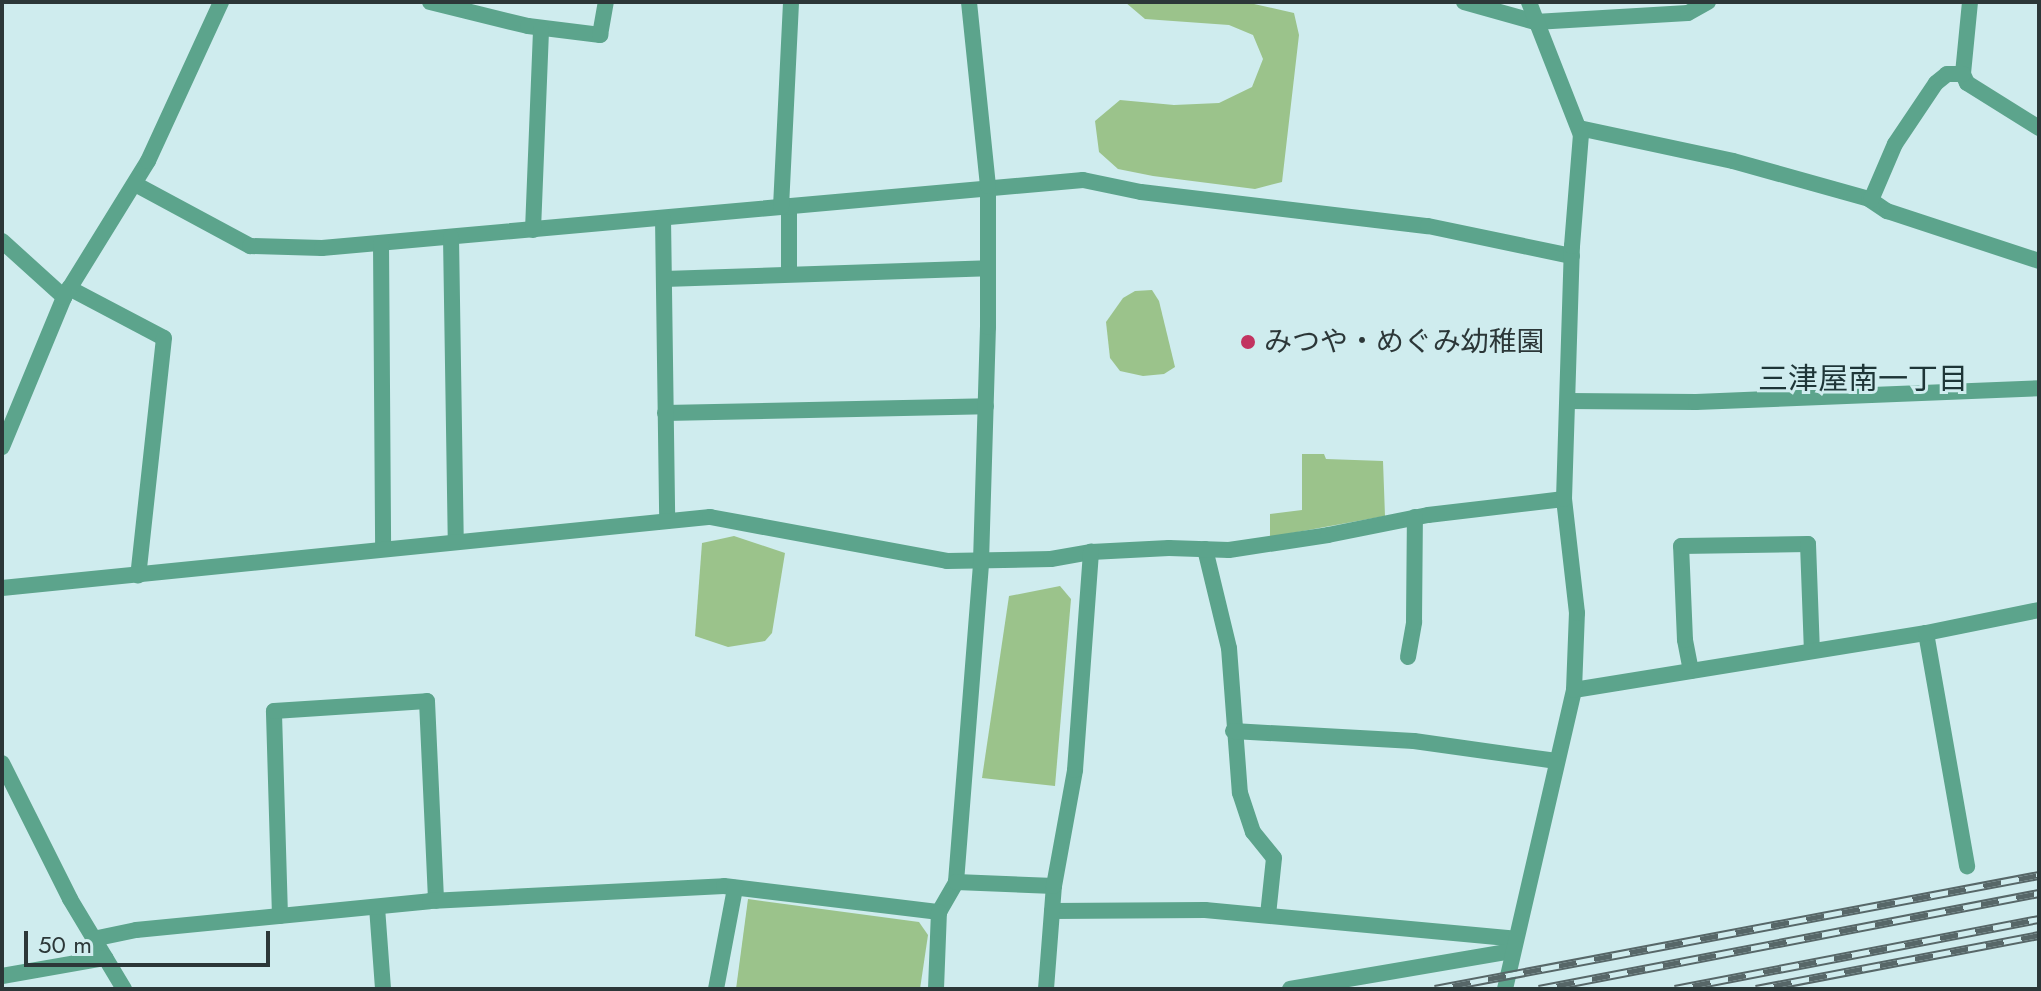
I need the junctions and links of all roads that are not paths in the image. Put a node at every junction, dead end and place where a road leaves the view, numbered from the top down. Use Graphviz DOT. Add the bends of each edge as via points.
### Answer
graph roads {
  1 [pos="221,2"];
  2 [pos="430,2"];
  3 [pos="606,2"];
  4 [pos="791,2"];
  5 [pos="969,2"];
  6 [pos="1464,2"];
  7 [pos="1529,2"];
  8 [pos="1708,2"];
  9 [pos="1970,2"];
  10 [pos="1535,22"];
  11 [pos="541,29"];
  12 [pos="1963,74"];
  13 [pos="1579,128"];
  14 [pos="2039,128"];
  15 [pos="135,184"];
  16 [pos="988,186"];
  17 [pos="1871,200"];
  18 [pos="785,207"];
  19 [pos="663,218"];
  20 [pos="533,230"];
  21 [pos="451,237"];
  22 [pos="2,241"];
  23 [pos="381,243"];
  24 [pos="1572,256"];
  25 [pos="2039,261"];
  26 [pos="988,268"];
  27 [pos="789,274"];
  28 [pos="664,279"];
  29 [pos="67,293"];
  30 [pos="2039,388"];
  31 [pos="1568,401"];
  32 [pos="986,406"];
  33 [pos="665,413"];
  34 [pos="2,447"];
  35 [pos="1564,499"];
  36 [pos="1415,517"];
  37 [pos="667,521"];
  38 [pos="456,541"];
  39 [pos="383,548"];
  40 [pos="1205,549"];
  41 [pos="1091,552"];
  42 [pos="981,562"];
  43 [pos="138,576"];
  44 [pos="2,588"];
  45 [pos="2039,611"];
  46 [pos="1926,633"];
  47 [pos="1812,651"];
  48 [pos="1408,657"];
  49 [pos="1691,671"];
  50 [pos="1574,690"];
  51 [pos="1233,731"];
  52 [pos="1557,761"];
  53 [pos="2,763"];
  54 [pos="1967,866"];
  55 [pos="956,882"];
  56 [pos="1054,886"];
  57 [pos="735,888"];
  58 [pos="436,901"];
  59 [pos="377,907"];
  60 [pos="1052,911"];
  61 [pos="939,912"];
  62 [pos="1268,915"];
  63 [pos="280,916"];
  64 [pos="93,939"];
  65 [pos="1515,945"];
  66 [pos="105,958"];
  67 [pos="2,976"];
  68 [pos="124,989"];
  69 [pos="383,989"];
  70 [pos="716,989"];
  71 [pos="936,989"];
  72 [pos="1046,989"];
  73 [pos="1290,989"];
  74 [pos="1505,989"];
  1 -- 15 [label="street"];
  2 -- 11 [label="street"];
  3 -- 11 [label="street" via="600,35"];
  4 -- 18 [label="street"];
  5 -- 16 [label="street"];
  6 -- 10 [label="street"];
  7 -- 10 [label="street"];
  8 -- 10 [label="street" via="1688,13"];
  9 -- 12 [label="street"];
  10 -- 13 [label="street"];
  11 -- 20 [label="street"];
  12 -- 14 [label="street" via="1975,90"];
  12 -- 17 [label="street" via="1947,74 1936,83 1895,144"];
  13 -- 17 [label="street" via="1733,161"];
  13 -- 24 [label="street"];
  15 -- 23 [label="street" via="250,246"];
  15 -- 29 [label="street"];
  16 -- 18 [label="street"];
  16 -- 24 [label="street" via="1083,180 1141,192 1428,226"];
  16 -- 26 [label="street"];
  17 -- 25 [label="street" via="1887,211"];
  18 -- 19 [label="street"];
  18 -- 27 [label="street"];
  19 -- 20 [label="street"];
  19 -- 28 [label="street"];
  20 -- 21 [label="street"];
  21 -- 23 [label="street"];
  21 -- 38 [label="street"];
  22 -- 29 [label="street"];
  23 -- 39 [label="street"];
  24 -- 31 [label="street"];
  26 -- 27 [label="street"];
  26 -- 32 [label="street"];
  27 -- 28 [label="street"];
  28 -- 33 [label="street"];
  29 -- 34 [label="street"];
  29 -- 43 [label="street" via="164,338"];
  30 -- 31 [label="street" via="1696,402"];
  31 -- 35 [label="street"];
  32 -- 33 [label="street"];
  32 -- 42 [label="street"];
  33 -- 37 [label="street"];
  35 -- 36 [label="street"];
  35 -- 50 [label="street" via="1577,613"];
  36 -- 40 [label="street" via="1229,550"];
  36 -- 48 [label="street" via="1414,622"];
  37 -- 38 [label="street"];
  37 -- 42 [label="street" via="710,517 947,561"];
  38 -- 39 [label="street"];
  39 -- 43 [label="street"];
  40 -- 41 [label="street"];
  40 -- 51 [label="street" via="1229,648"];
  41 -- 42 [label="street"];
  41 -- 56 [label="street" via="1075,770"];
  42 -- 55 [label="street"];
  43 -- 44 [label="street"];
  45 -- 46 [label="street"];
  46 -- 47 [label="street"];
  46 -- 54 [label="street"];
  47 -- 49 [label="street"];
  47 -- 49 [label="street" via="1808,544 1681,546"];
  49 -- 50 [label="street"];
  50 -- 52 [label="street"];
  51 -- 52 [label="street" via="1414,741"];
  51 -- 62 [label="street" via="1240,793 1253,832 1274,858"];
  52 -- 65 [label="street"];
  53 -- 64 [label="street"];
  55 -- 56 [label="street"];
  55 -- 61 [label="street"];
  56 -- 60 [label="street"];
  57 -- 58 [label="street"];
  57 -- 61 [label="street"];
  57 -- 70 [label="street"];
  58 -- 59 [label="street"];
  58 -- 63 [label="street" via="427,701 274,711"];
  59 -- 63 [label="street"];
  59 -- 69 [label="street"];
  60 -- 62 [label="street"];
  60 -- 72 [label="street"];
  61 -- 71 [label="street"];
  62 -- 65 [label="street"];
  63 -- 64 [label="street"];
  64 -- 66 [label="street"];
  65 -- 73 [label="street"];
  65 -- 74 [label="street"];
  66 -- 67 [label="street"];
  66 -- 68 [label="street"];
}
